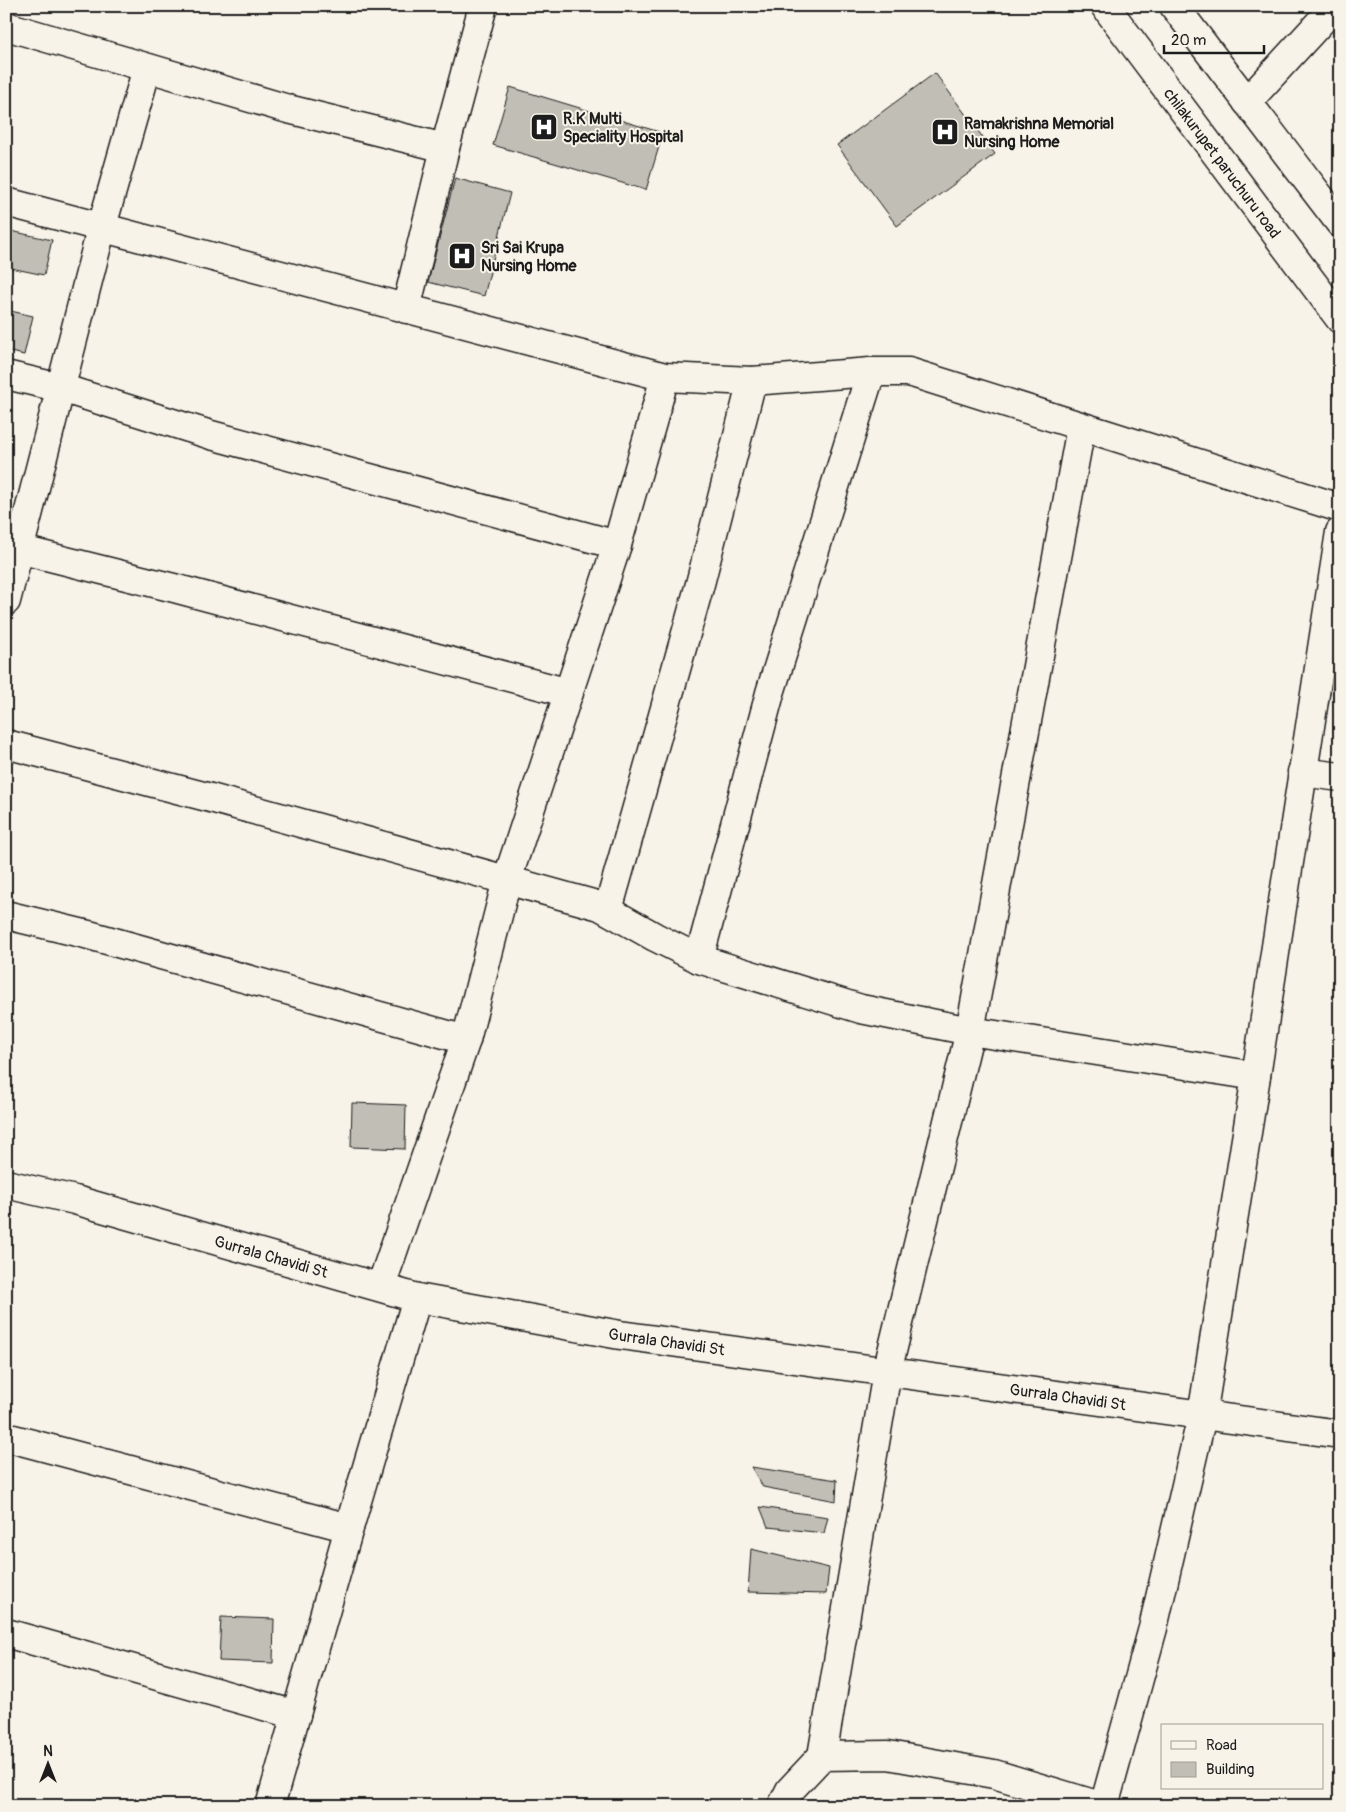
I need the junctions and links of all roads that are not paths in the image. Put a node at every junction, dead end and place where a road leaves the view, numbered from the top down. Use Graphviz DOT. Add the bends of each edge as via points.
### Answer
graph roads {
  1 [pos="483,6"];
  2 [pos="1105,6"];
  3 [pos="1174,6"];
  4 [pos="1335,6"];
  5 [pos="6,26"];
  6 [pos="147,68"];
  7 [pos="1247,102"];
  8 [pos="446,148"];
  9 [pos="6,202"];
  10 [pos="1340,223"];
  11 [pos="102,226"];
  12 [pos="406,308"];
  13 [pos="1340,319"];
  14 [pos="871,372"];
  15 [pos="6,375"];
  16 [pos="665,377"];
  17 [pos="752,381"];
  18 [pos="62,388"];
  19 [pos="1082,427"];
  20 [pos="1340,508"];
  21 [pos="1340,532"];
  22 [pos="617,545"];
  23 [pos="13,548"];
  24 [pos="6,601"];
  25 [pos="569,694"];
  26 [pos="6,744"];
  27 [pos="1302,772"];
  28 [pos="1340,777"];
  29 [pos="507,880"];
  30 [pos="608,910"];
  31 [pos="6,915"];
  32 [pos="699,959"];
  33 [pos="970,1031"];
  34 [pos="466,1040"];
  35 [pos="1256,1076"];
  36 [pos="6,1184"];
  37 [pos="381,1286"];
  38 [pos="417,1298"];
  39 [pos="887,1372"];
  40 [pos="1202,1416"];
  41 [pos="1340,1434"];
  42 [pos="6,1436"];
  43 [pos="349,1528"];
  44 [pos="6,1633"];
  45 [pos="296,1715"];
  46 [pos="822,1756"];
  47 [pos="270,1806"];
  48 [pos="782,1806"];
  49 [pos="1102,1806"];
  1 -- 8 [label="street"];
  2 -- 13 [label="street, chilakurupet paruchuru road"];
  3 -- 7 [label="street"];
  4 -- 7 [label="street"];
  5 -- 6 [label="street"];
  6 -- 8 [label="street" via="288,109"];
  6 -- 11 [label="street"];
  7 -- 10 [label="street"];
  8 -- 12 [label="street"];
  9 -- 11 [label="street"];
  11 -- 12 [label="street"];
  11 -- 18 [label="street"];
  12 -- 16 [label="street"];
  14 -- 17 [label="street"];
  14 -- 19 [label="street" via="909,372"];
  14 -- 32 [label="street" via="770,693"];
  15 -- 18 [label="street"];
  16 -- 17 [label="street"];
  16 -- 22 [label="street"];
  17 -- 30 [label="street" via="700,584"];
  18 -- 22 [label="street" via="210,435"];
  18 -- 23 [label="street"];
  19 -- 20 [label="street"];
  19 -- 33 [label="street"];
  21 -- 27 [label="street"];
  22 -- 25 [label="street"];
  23 -- 24 [label="street"];
  23 -- 25 [label="street"];
  25 -- 29 [label="street"];
  26 -- 29 [label="street"];
  27 -- 28 [label="street"];
  27 -- 35 [label="street"];
  29 -- 30 [label="street"];
  29 -- 34 [label="street"];
  30 -- 32 [label="street"];
  31 -- 34 [label="street"];
  32 -- 33 [label="street" via="861,1009"];
  33 -- 35 [label="street"];
  33 -- 39 [label="street"];
  34 -- 37 [label="street"];
  35 -- 40 [label="street"];
  36 -- 37 [label="street, Gurrala Chavidi St"];
  37 -- 38 [label="street, Gurrala Chavidi St"];
  38 -- 39 [label="street, Gurrala Chavidi St" via="620,1335"];
  38 -- 43 [label="street"];
  39 -- 40 [label="street, Gurrala Chavidi St"];
  39 -- 46 [label="street"];
  40 -- 41 [label="street, Gurrala Chavidi St"];
  40 -- 49 [label="street" via="1153,1628"];
  42 -- 43 [label="street"];
  43 -- 45 [label="street"];
  44 -- 45 [label="street"];
  45 -- 47 [label="street"];
  46 -- 48 [label="street" via="790,1790"];
  46 -- 49 [label="street" via="888,1755 994,1774"];
}
